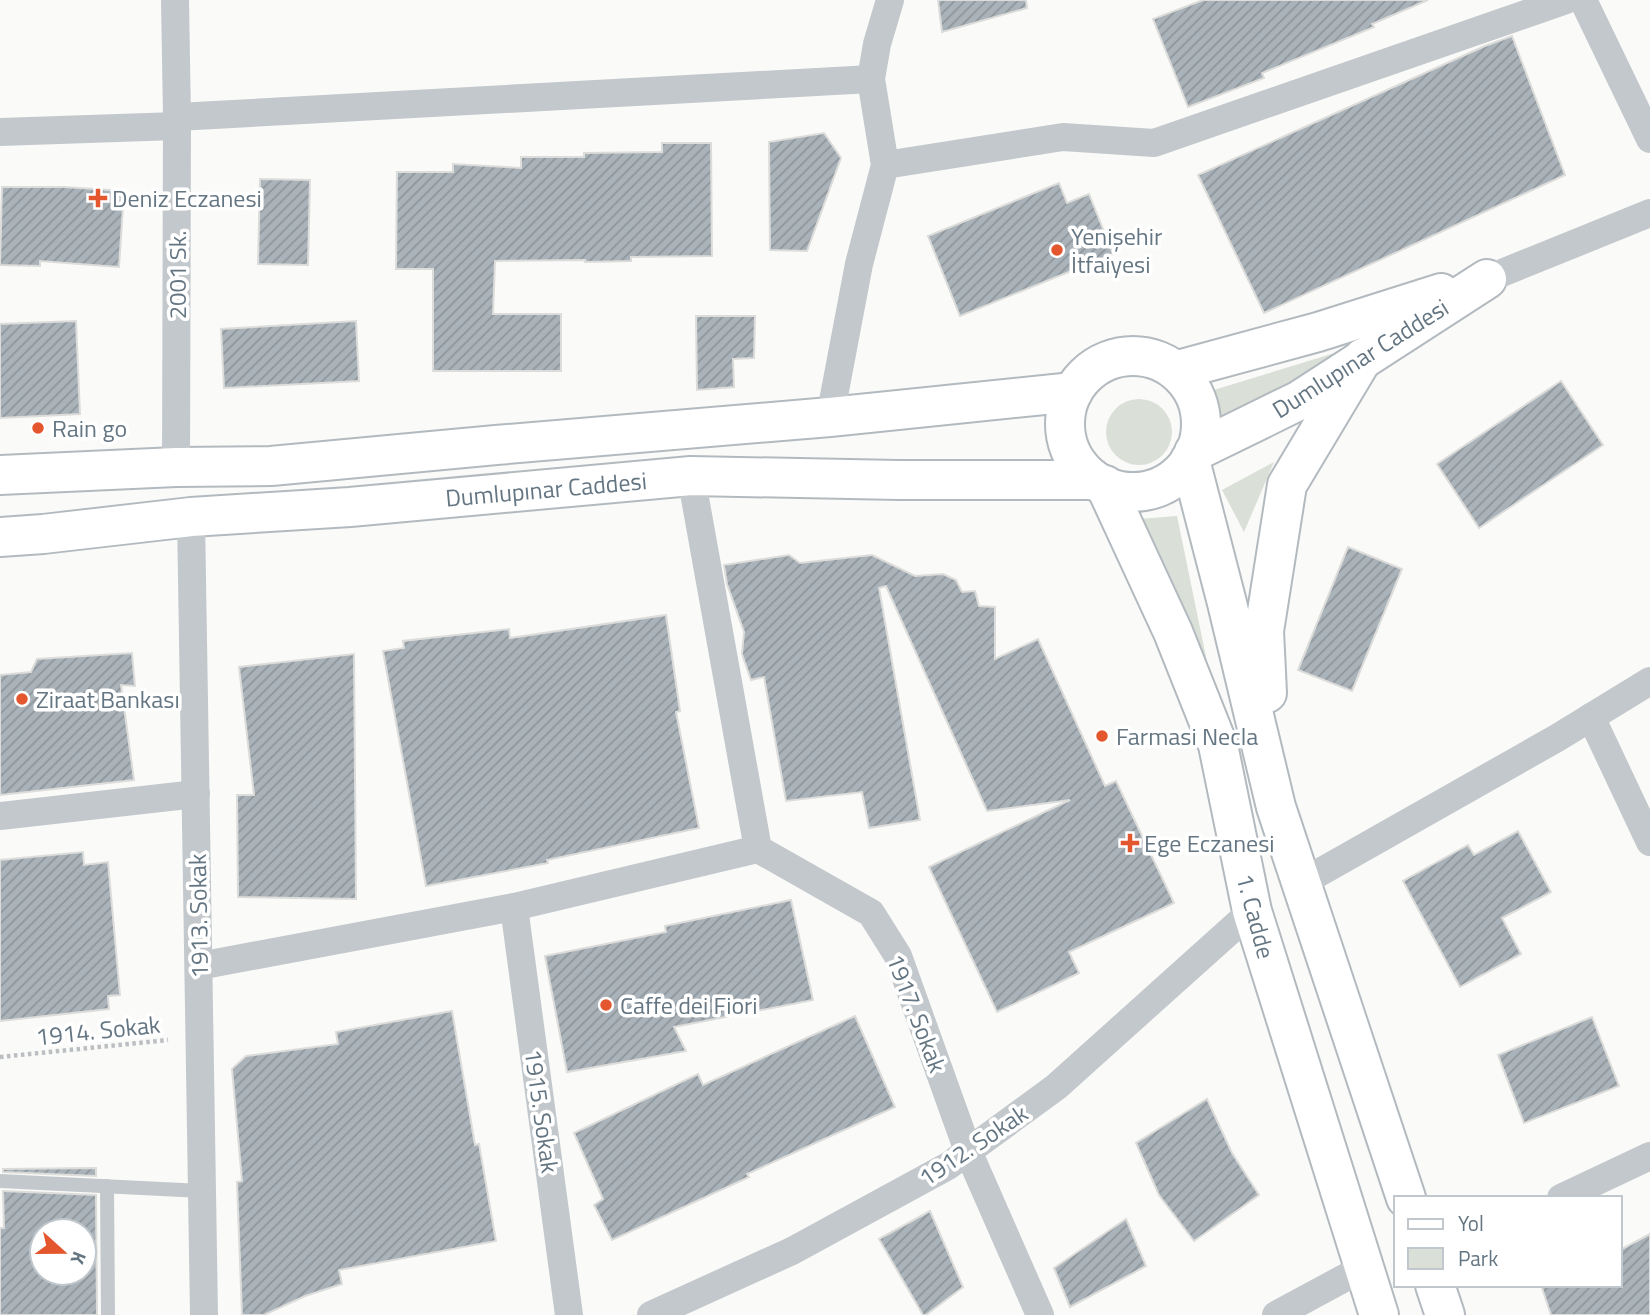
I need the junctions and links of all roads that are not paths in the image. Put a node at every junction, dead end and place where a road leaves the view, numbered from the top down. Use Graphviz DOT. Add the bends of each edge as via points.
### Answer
graph roads {
  1 [pos="175,0"];
  2 [pos="890,0"];
  3 [pos="1566,0"];
  4 [pos="1583,0"];
  5 [pos="871,79"];
  6 [pos="177,122"];
  7 [pos="0,132"];
  8 [pos="1650,139"];
  9 [pos="885,165"];
  10 [pos="1650,213"];
  11 [pos="1487,279"];
  12 [pos="1363,358"];
  13 [pos="1178,370"];
  14 [pos="1073,392"];
  15 [pos="830,417"];
  16 [pos="1192,456"];
  17 [pos="176,467"];
  18 [pos="1,475"];
  19 [pos="691,475"];
  20 [pos="1099,483"];
  21 [pos="191,517"];
  22 [pos="43,534"];
  23 [pos="0,537"];
  24 [pos="0,553"];
  25 [pos="1650,681"];
  26 [pos="1591,716"];
  27 [pos="196,794"];
  28 [pos="1276,807"];
  29 [pos="0,816"];
  30 [pos="1650,842"];
  31 [pos="758,849"];
  32 [pos="1301,883"];
  33 [pos="514,908"];
  34 [pos="1252,911"];
  35 [pos="199,966"];
  36 [pos="968,1151"];
  37 [pos="1650,1156"];
  38 [pos="0,1181"];
  39 [pos="107,1186"];
  40 [pos="202,1191"];
  41 [pos="1405,1196"];
  42 [pos="1565,1196"];
  43 [pos="1363,1268"];
  44 [pos="1437,1287"];
  45 [pos="108,1315"];
  46 [pos="204,1315"];
  47 [pos="569,1315"];
  48 [pos="651,1315"];
  49 [pos="1040,1315"];
  50 [pos="1276,1315"];
  51 [pos="1379,1315"];
  52 [pos="1446,1315"];
  1 -- 6 [label="street, 2001 Sk."];
  2 -- 5 [label="street"];
  3 -- 9 [label="street" via="1154,143 1063,137"];
  4 -- 8 [label="street"];
  5 -- 6 [label="street"];
  5 -- 9 [label="street"];
  6 -- 7 [label="street"];
  6 -- 17 [label="street, 2001 Sk."];
  9 -- 15 [label="street" via="859,264"];
  10 -- 11 [label="street, Dumlupınar Caddesi"];
  11 -- 12 [label="street, Dumlupınar Caddesi"];
  11 -- 13 [label="street, Dumlupınar Caddesi"];
  12 -- 16 [label="street, Dumlupınar Caddesi" via="1300,400"];
  12 -- 28 [label="street" via="1287,485 1264,631"];
  13 -- 14 [label="street" via="1154,359 1108,360 1088,373"];
  13 -- 16 [label="street" via="1197,402 1200,422"];
  14 -- 15 [label="street, Dumlupınar Caddesi"];
  14 -- 20 [label="street" via="1066,410 1069,449"];
  15 -- 17 [label="street, Dumlupınar Caddesi" via="271,466"];
  16 -- 20 [label="street" via="1176,477 1157,488 1135,492"];
  16 -- 28 [label="street, 1. Cadde"];
  17 -- 18 [label="street, Dumlupınar Caddesi"];
  19 -- 20 [label="street, Dumlupınar Caddesi"];
  19 -- 21 [label="street, Dumlupınar Caddesi" via="349,508"];
  19 -- 31 [label="street"];
  20 -- 34 [label="street, 1. Cadde" via="1173,632 1219,746"];
  21 -- 22 [label="street, Dumlupınar Caddesi"];
  21 -- 27 [label="street, 1913. Sokak"];
  22 -- 23 [label="street, Dumlupınar Caddesi"];
  22 -- 24 [label="street"];
  25 -- 26 [label="street"];
  26 -- 30 [label="street"];
  26 -- 32 [label="street"];
  27 -- 29 [label="street"];
  27 -- 35 [label="street, 1913. Sokak"];
  28 -- 32 [label="street, 1. Cadde"];
  31 -- 33 [label="street"];
  31 -- 36 [label="street, 1917. Sokak" via="871,914 898,956"];
  32 -- 41 [label="street, 1. Cadde"];
  33 -- 35 [label="street"];
  33 -- 47 [label="street, 1915. Sokak"];
  34 -- 36 [label="street, 1912. Sokak" via="1056,1087"];
  34 -- 43 [label="street, 1. Cadde"];
  35 -- 40 [label="street, 1913. Sokak"];
  36 -- 48 [label="street, 1912. Sokak" via="792,1251"];
  36 -- 49 [label="street, 1917. Sokak"];
  37 -- 42 [label="street"];
  38 -- 39 [label="lane"];
  39 -- 40 [label="lane"];
  39 -- 45 [label="lane"];
  40 -- 46 [label="street, 1913. Sokak"];
  43 -- 50 [label="street"];
  43 -- 51 [label="street, 1. Cadde"];
  44 -- 52 [label="street"];
}
